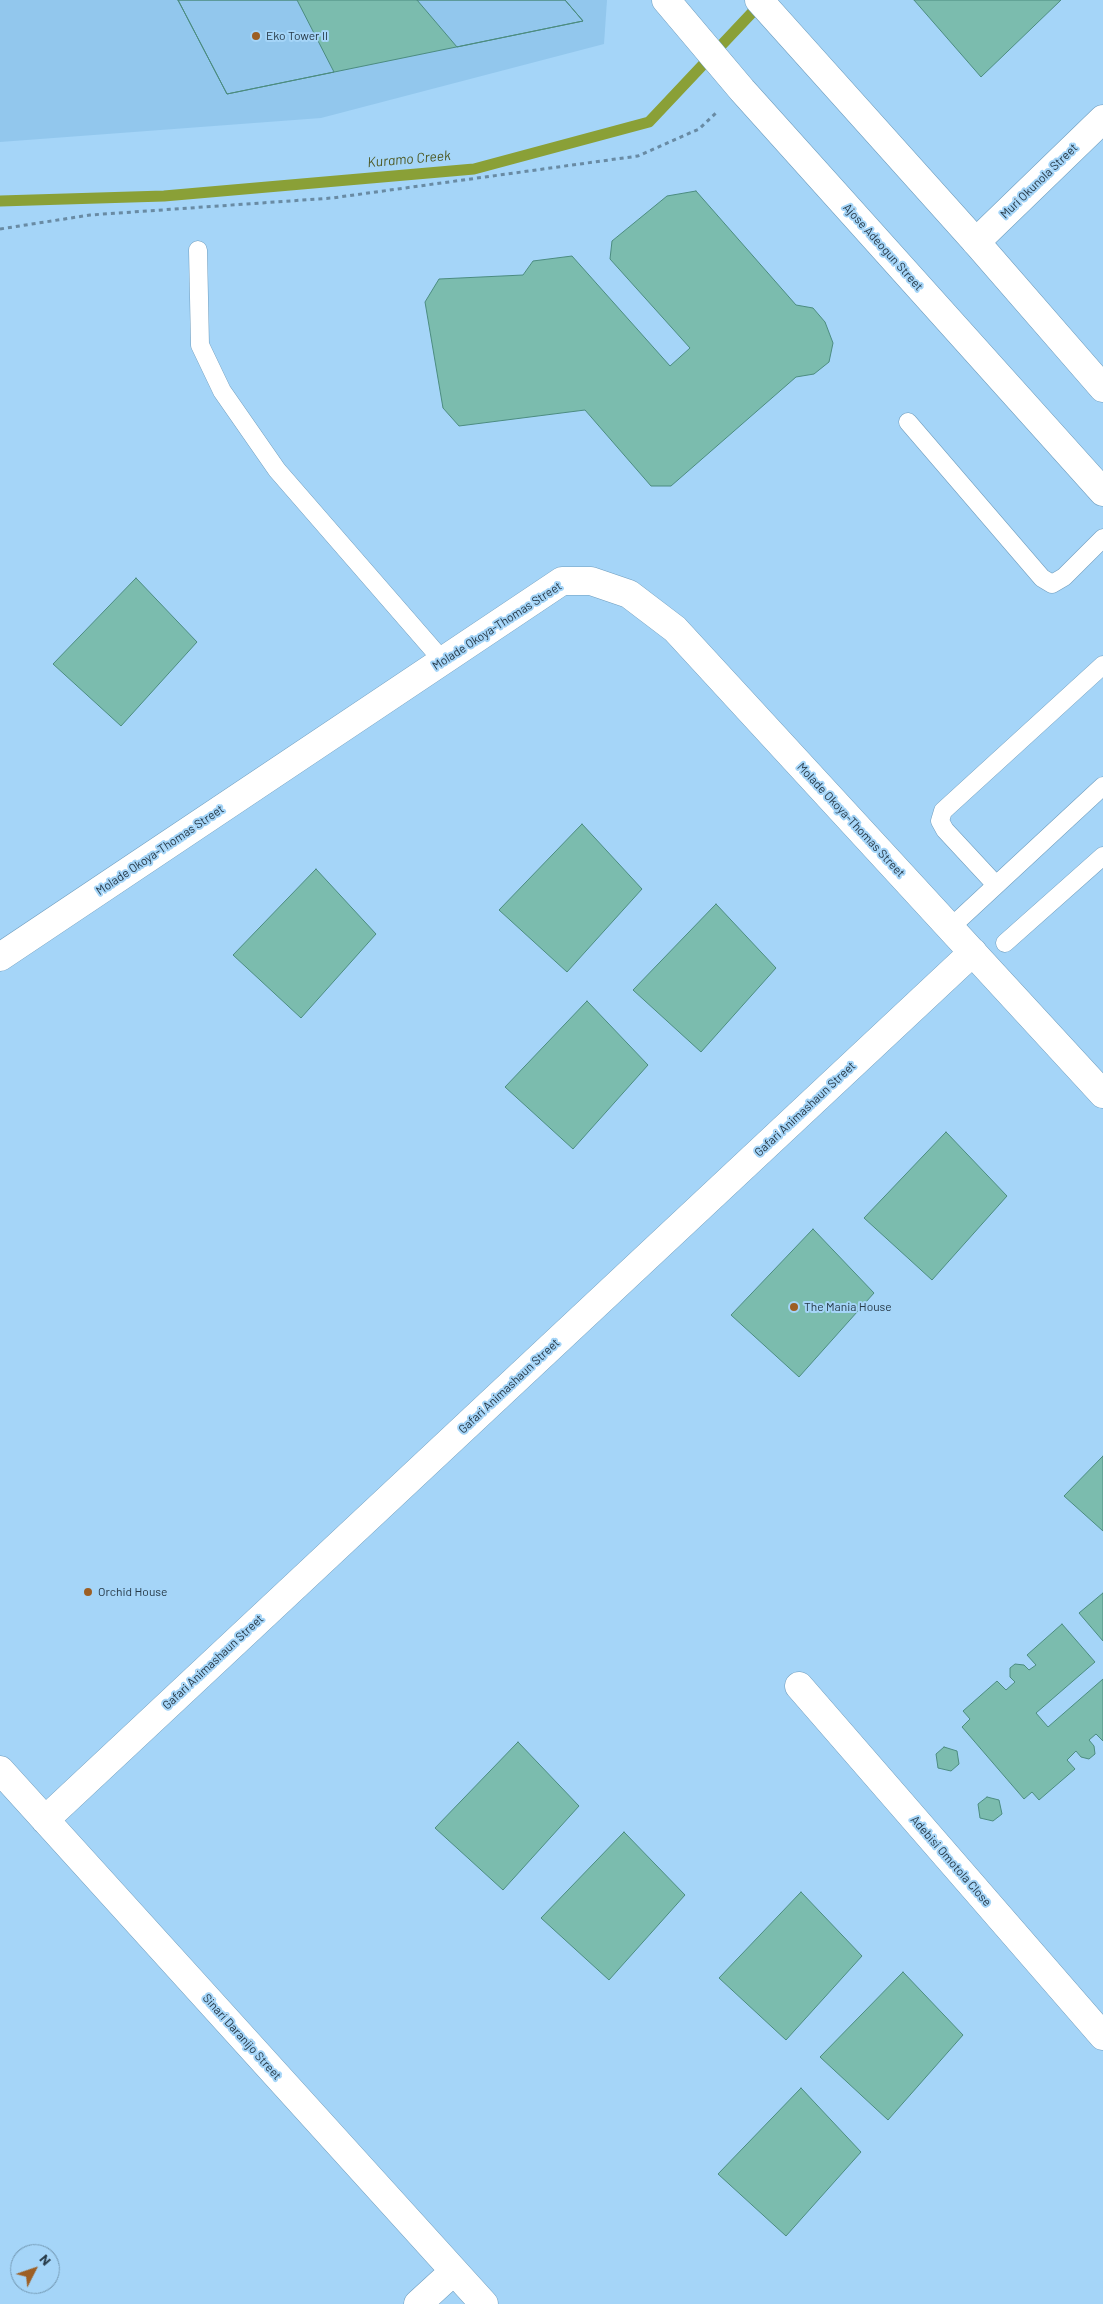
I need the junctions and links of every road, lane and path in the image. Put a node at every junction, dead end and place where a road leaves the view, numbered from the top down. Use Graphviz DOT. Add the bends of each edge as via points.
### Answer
graph roads {
  1 [pos="666,0"];
  2 [pos="759,0"];
  3 [pos="736,83"];
  4 [pos="1103,119"];
  5 [pos="0,230"];
  6 [pos="976,242"];
  7 [pos="198,250"];
  8 [pos="1103,388"];
  9 [pos="908,422"];
  10 [pos="1103,492"];
  11 [pos="1103,538"];
  12 [pos="444,661"];
  13 [pos="1103,665"];
  14 [pos="1103,786"];
  15 [pos="1103,856"];
  16 [pos="996,886"];
  17 [pos="950,928"];
  18 [pos="1005,943"];
  19 [pos="972,952"];
  20 [pos="0,957"];
  21 [pos="1103,1094"];
  22 [pos="799,1686"];
  23 [pos="0,1770"];
  24 [pos="45,1820"];
  25 [pos="1103,2036"];
  26 [pos="454,2271"];
  27 [pos="418,2304"];
  28 [pos="484,2304"];
  1 -- 3 [label="street, Ajose Adeogun Street"];
  2 -- 6 [label="street"];
  3 -- 5 [label="path" via="700,129 638,156 332,198 90,215"];
  3 -- 10 [label="street, Ajose Adeogun Street"];
  4 -- 6 [label="street, Muri Okunola Street"];
  6 -- 8 [label="street"];
  7 -- 12 [label="lane" via="200,345 222,391 277,470"];
  9 -- 11 [label="lane" via="1042,578 1052,584 1064,577"];
  12 -- 17 [label="street, Molade Okoya-Thomas Street" via="562,581 591,581 629,594 675,629"];
  12 -- 20 [label="street, Molade Okoya-Thomas Street"];
  13 -- 16 [label="lane" via="943,811 940,821 945,830"];
  14 -- 16 [label="lane"];
  15 -- 18 [label="lane"];
  16 -- 17 [label="lane"];
  17 -- 19 [label="street, Molade Okoya-Thomas Street"];
  19 -- 21 [label="street, Molade Okoya-Thomas Street"];
  19 -- 24 [label="street, Gafari Animashaun Street"];
  22 -- 25 [label="street, Adebisi Omotola Close"];
  23 -- 24 [label="street, Sinari Daranijo Street"];
  24 -- 26 [label="street, Sinari Daranijo Street"];
  26 -- 27 [label="street"];
  26 -- 28 [label="street, Sinari Daranijo Street"];
}
